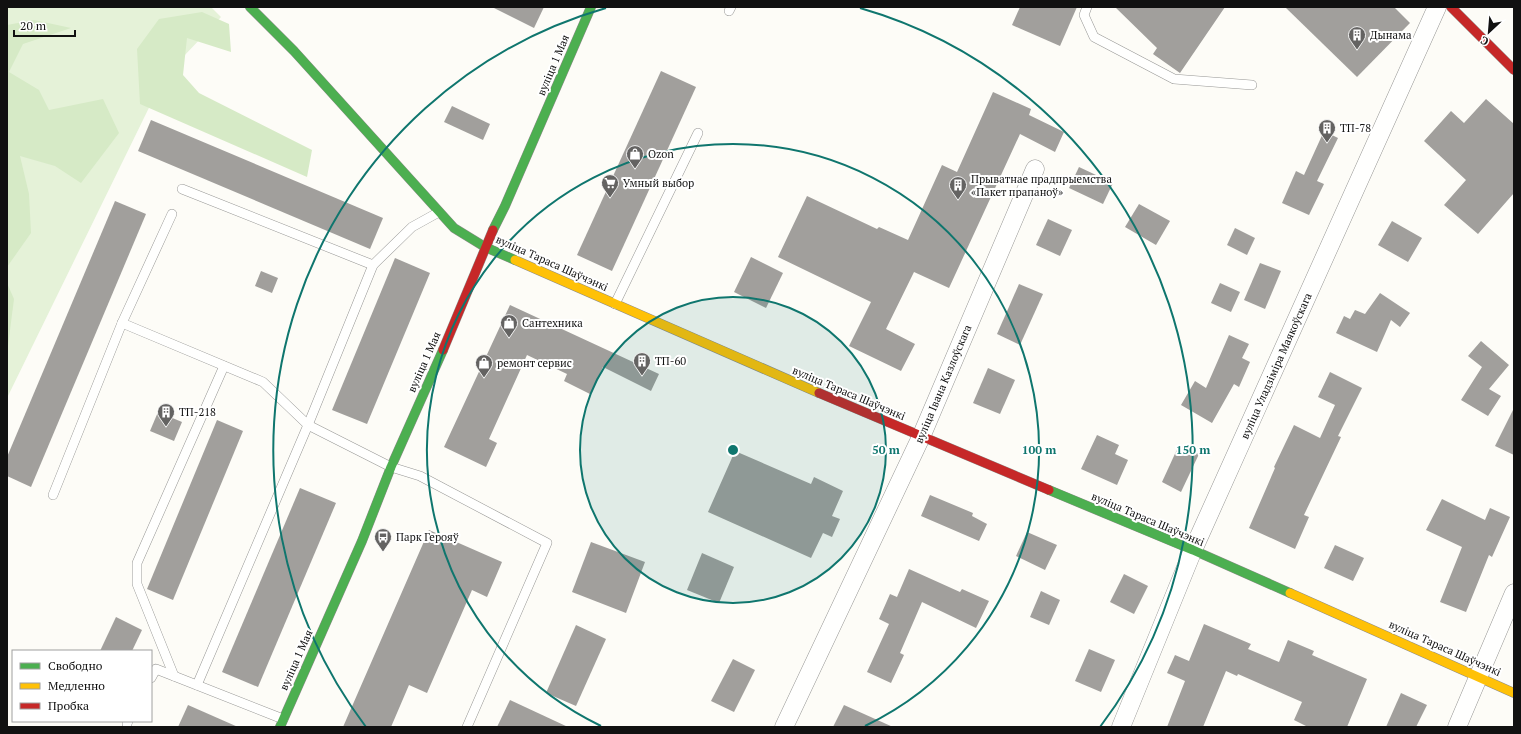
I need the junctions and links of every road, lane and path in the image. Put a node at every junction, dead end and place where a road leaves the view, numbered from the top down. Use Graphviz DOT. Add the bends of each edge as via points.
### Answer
graph roads {
  1 [pos="250,7"];
  2 [pos="591,7"];
  3 [pos="1087,7"];
  4 [pos="1437,7"];
  5 [pos="1451,7"];
  6 [pos="1514,70"];
  7 [pos="1252,85"];
  8 [pos="698,133"];
  9 [pos="1035,169"];
  10 [pos="182,189"];
  11 [pos="440,212"];
  12 [pos="172,214"];
  13 [pos="485,247"];
  14 [pos="373,265"];
  15 [pos="615,304"];
  16 [pos="122,323"];
  17 [pos="224,366"];
  18 [pos="308,425"];
  19 [pos="921,437"];
  20 [pos="391,467"];
  21 [pos="53,496"];
  22 [pos="1193,550"];
  23 [pos="1514,593"];
  24 [pos="152,676"];
  25 [pos="174,676"];
  26 [pos="1478,676"];
  27 [pos="197,685"];
  28 [pos="1514,693"];
  29 [pos="281,723"];
  30 [pos="467,727"];
  31 [pos="784,727"];
  32 [pos="1121,727"];
  33 [pos="1457,727"];
  1 -- 11 [label="street, вуліца Тараса Шаўчэнкі" via="294,51"];
  2 -- 13 [label="street, вуліца 1 Мая"];
  3 -- 7 [label="lane" via="1084,15 1094,37 1174,79"];
  4 -- 22 [label="street, вуліца Уладзіміра Маякоўскага"];
  5 -- 6 [label="street"];
  8 -- 15 [label="lane"];
  9 -- 19 [label="street, вуліца Івана Казлоўскага"];
  10 -- 14 [label="lane"];
  11 -- 13 [label="street, вуліца Тараса Шаўчэнкі" via="454,228"];
  11 -- 14 [label="lane" via="412,227"];
  12 -- 16 [label="lane"];
  13 -- 15 [label="street, вуліца Тараса Шаўчэнкі"];
  13 -- 20 [label="street, вуліца 1 Мая"];
  14 -- 18 [label="lane"];
  15 -- 19 [label="street, вуліца Тараса Шаўчэнкі"];
  16 -- 17 [label="lane"];
  16 -- 21 [label="lane"];
  17 -- 18 [label="lane" via="263,382"];
  17 -- 25 [label="lane" via="137,563 137,584"];
  18 -- 20 [label="lane"];
  18 -- 27 [label="lane"];
  19 -- 22 [label="street, вуліца Тараса Шаўчэнкі"];
  19 -- 31 [label="street, вуліца Івана Казлоўскага"];
  20 -- 29 [label="street, вуліца 1 Мая" via="362,541"];
  20 -- 30 [label="lane" via="420,476 547,543"];
  22 -- 26 [label="street, вуліца Тараса Шаўчэнкі"];
  22 -- 32 [label="street, вуліца Уладзіміра Маякоўскага"];
  23 -- 26 [label="street"];
  24 -- 25 [label="lane" via="156,669"];
  25 -- 27 [label="lane"];
  26 -- 28 [label="street, вуліца Тараса Шаўчэнкі"];
  26 -- 33 [label="street"];
  27 -- 29 [label="lane"];
}
